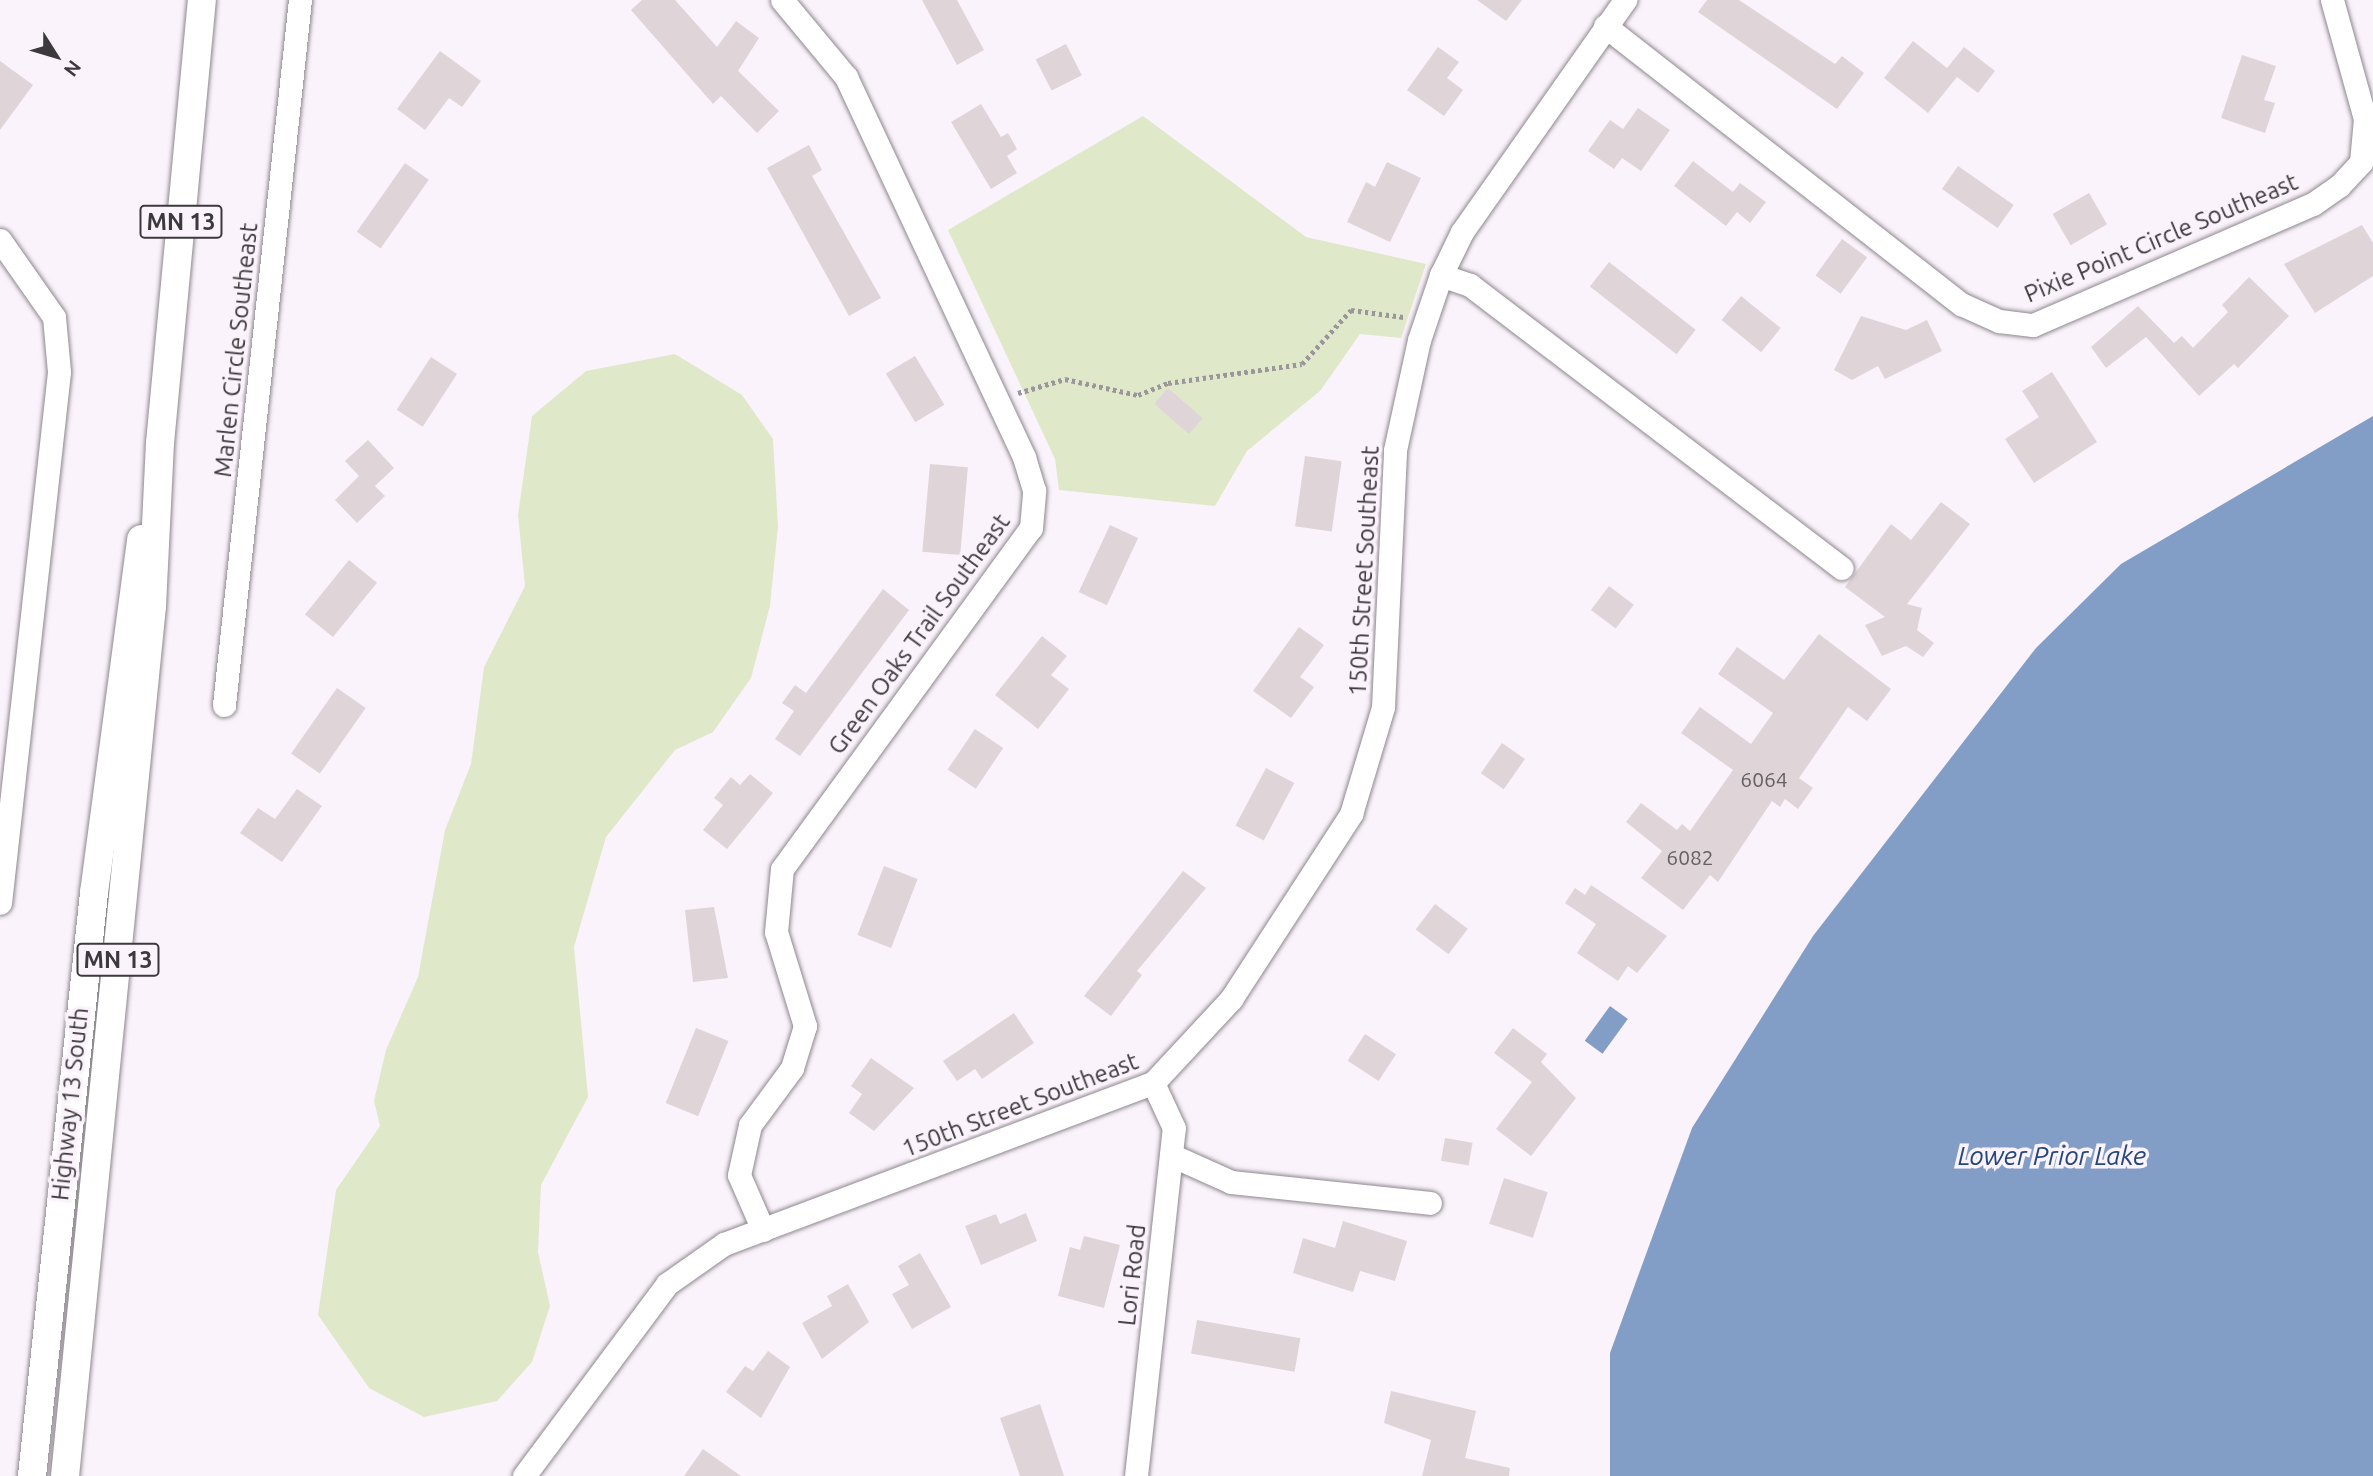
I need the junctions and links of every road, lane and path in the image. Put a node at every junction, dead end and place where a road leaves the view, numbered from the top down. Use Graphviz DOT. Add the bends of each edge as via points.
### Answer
graph roads {
  1 [pos="202,0"];
  2 [pos="300,0"];
  3 [pos="782,0"];
  4 [pos="1625,0"];
  5 [pos="2333,0"];
  6 [pos="1605,26"];
  7 [pos="0,240"];
  8 [pos="1441,275"];
  9 [pos="1425,322"];
  10 [pos="998,401"];
  11 [pos="160,443"];
  12 [pos="1841,568"];
  13 [pos="224,705"];
  14 [pos="0,903"];
  15 [pos="1153,1083"];
  16 [pos="1171,1155"];
  17 [pos="1430,1203"];
  18 [pos="763,1230"];
  19 [pos="32,1476"];
  20 [pos="65,1476"];
  21 [pos="524,1476"];
  22 [pos="1136,1476"];
  1 -- 11 [label="main road, Highway 13 South / MN 13"];
  2 -- 13 [label="street, Marlen Circle Southeast"];
  3 -- 10 [label="street, Green Oaks Trail Southeast" via="846,77"];
  4 -- 6 [label="street, 150th Street Southeast"];
  5 -- 6 [label="street, Pixie Point Circle Southeast" via="2365,119 2361,162 2313,204 2033,325 1999,321 1961,304"];
  6 -- 8 [label="street, 150th Street Southeast" via="1462,232"];
  7 -- 14 [label="street" via="54,317 59,372"];
  8 -- 9 [label="street, 150th Street Southeast"];
  8 -- 12 [label="street" via="1470,285"];
  9 -- 10 [label="path" via="1351,310 1302,364 1168,383 1138,395 1065,379"];
  9 -- 15 [label="street, 150th Street Southeast" via="1395,450 1383,707 1350,814 1231,999"];
  10 -- 18 [label="street, Green Oaks Trail Southeast" via="1034,490 1031,528 782,869 776,932 805,1026 792,1068 750,1125 739,1175"];
  11 -- 19 [label="main road, Highway 13 South / MN 13" via="129,602"];
  11 -- 20 [label="main road, Highway 13 South / MN 13" via="151,620"];
  15 -- 16 [label="street, Lori Road" via="1174,1128"];
  15 -- 18 [label="street, 150th Street Southeast"];
  16 -- 17 [label="street" via="1231,1182"];
  16 -- 22 [label="street, Lori Road"];
  18 -- 21 [label="street, 150th Street Southeast" via="724,1244 667,1284"];
}
